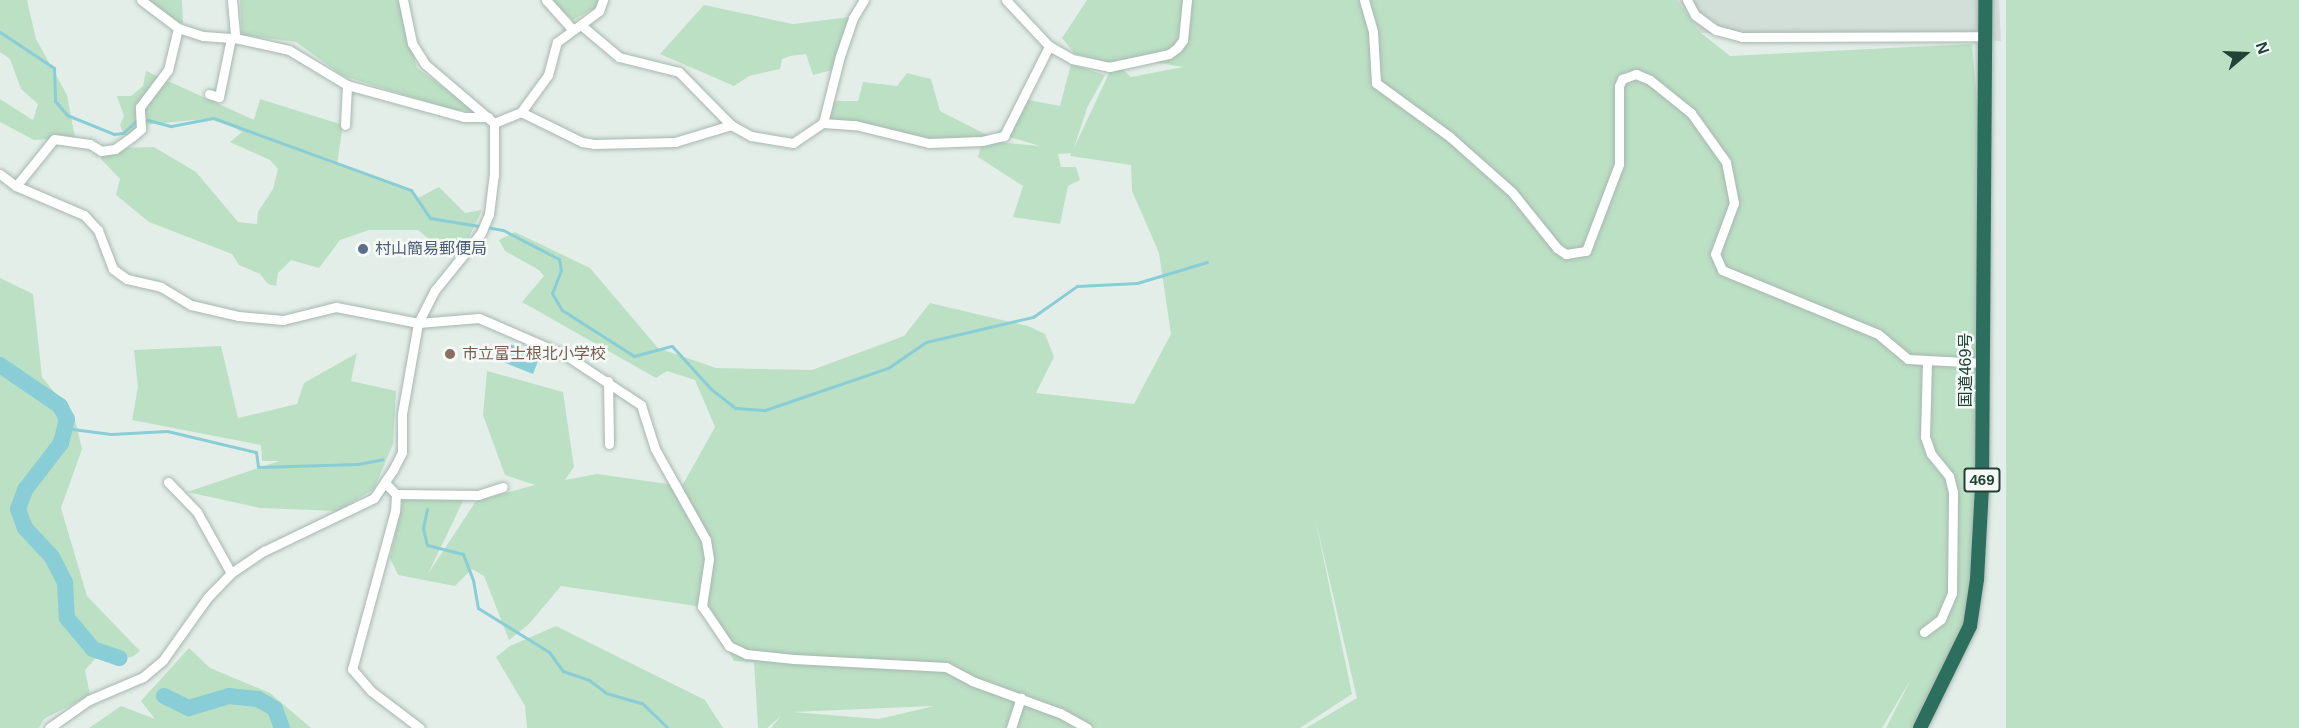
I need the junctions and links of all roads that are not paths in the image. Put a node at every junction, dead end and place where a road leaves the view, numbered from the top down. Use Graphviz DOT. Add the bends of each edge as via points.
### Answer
graph roads {
  1 [pos="141,0"];
  2 [pos="232,0"];
  3 [pos="403,0"];
  4 [pos="546,0"];
  5 [pos="603,0"];
  6 [pos="864,0"];
  7 [pos="1006,0"];
  8 [pos="1186,0"];
  9 [pos="1364,0"];
  10 [pos="1687,0"];
  11 [pos="1985,0"];
  12 [pos="577,27"];
  13 [pos="178,28"];
  14 [pos="1984,36"];
  15 [pos="233,38"];
  16 [pos="1049,46"];
  17 [pos="346,85"];
  18 [pos="209,94"];
  19 [pos="521,112"];
  20 [pos="491,120"];
  21 [pos="823,123"];
  22 [pos="345,125"];
  23 [pos="731,125"];
  24 [pos="0,174"];
  25 [pos="16,186"];
  26 [pos="418,323"];
  27 [pos="1927,363"];
  28 [pos="1983,363"];
  29 [pos="608,381"];
  30 [pos="609,444"];
  31 [pos="168,482"];
  32 [pos="386,484"];
  33 [pos="503,487"];
  34 [pos="396,494"];
  35 [pos="231,573"];
  36 [pos="1924,632"];
  37 [pos="1021,698"];
  38 [pos="50,728"];
  39 [pos="420,728"];
  40 [pos="1011,728"];
  41 [pos="1087,728"];
  42 [pos="1920,728"];
  1 -- 13 [label="street"];
  2 -- 15 [label="street"];
  3 -- 20 [label="street" via="412,43 425,64"];
  4 -- 12 [label="street"];
  5 -- 12 [label="street" via="599,11"];
  6 -- 21 [label="street" via="853,18 840,56"];
  7 -- 16 [label="street"];
  8 -- 16 [label="street" via="1183,39 1169,54 1109,67 1072,59"];
  9 -- 27 [label="street" via="1373,32 1376,83 1450,137 1512,192 1566,254 1586,251 1619,164 1619,86 1622,79 1636,74 1650,80 1691,113 1726,162 1734,203 1715,254 1722,270 1869,329 1898,354"];
  10 -- 14 [label="street" via="1695,15 1716,30 1742,37"];
  11 -- 14 [label="highway, 国道469号 / 469"];
  12 -- 19 [label="street" via="557,42 548,75"];
  12 -- 23 [label="street" via="619,57 679,72"];
  13 -- 15 [label="street" via="203,36"];
  13 -- 25 [label="street" via="168,70 140,107 141,129 115,149 101,151 90,144 54,139"];
  14 -- 28 [label="highway, 国道469号 / 469"];
  15 -- 17 [label="street" via="289,50"];
  15 -- 18 [label="street" via="219,97"];
  16 -- 21 [label="street" via="1004,136 929,143 855,125"];
  17 -- 20 [label="street" via="464,117"];
  17 -- 22 [label="street"];
  19 -- 20 [label="street"];
  19 -- 23 [label="street" via="594,144 675,142"];
  20 -- 26 [label="street" via="489,214 481,233 435,290"];
  21 -- 23 [label="street" via="793,144 751,136"];
  24 -- 25 [label="street"];
  25 -- 26 [label="street" via="84,215 98,230 113,269 127,279 161,287 191,305 238,316 283,320 336,307"];
  26 -- 29 [label="street" via="479,318 567,356"];
  26 -- 32 [label="street" via="402,414 402,452"];
  27 -- 28 [label="street"];
  27 -- 36 [label="street" via="1925,437 1931,454 1949,476 1953,492 1952,593 1941,619"];
  28 -- 42 [label="highway, 国道469号 / 469" via="1982,497 1970,626"];
  29 -- 30 [label="street"];
  29 -- 37 [label="street" via="641,405 655,449 701,527 709,559 702,606 729,646 746,654 794,659 946,667 972,681"];
  31 -- 35 [label="street" via="197,512"];
  32 -- 34 [label="street"];
  32 -- 35 [label="street" via="374,498 264,551"];
  33 -- 34 [label="street" via="478,495"];
  34 -- 39 [label="street" via="352,669 371,691"];
  35 -- 38 [label="street" via="157,666 135,681 89,699"];
  37 -- 40 [label="street"];
  37 -- 41 [label="street"];
}
